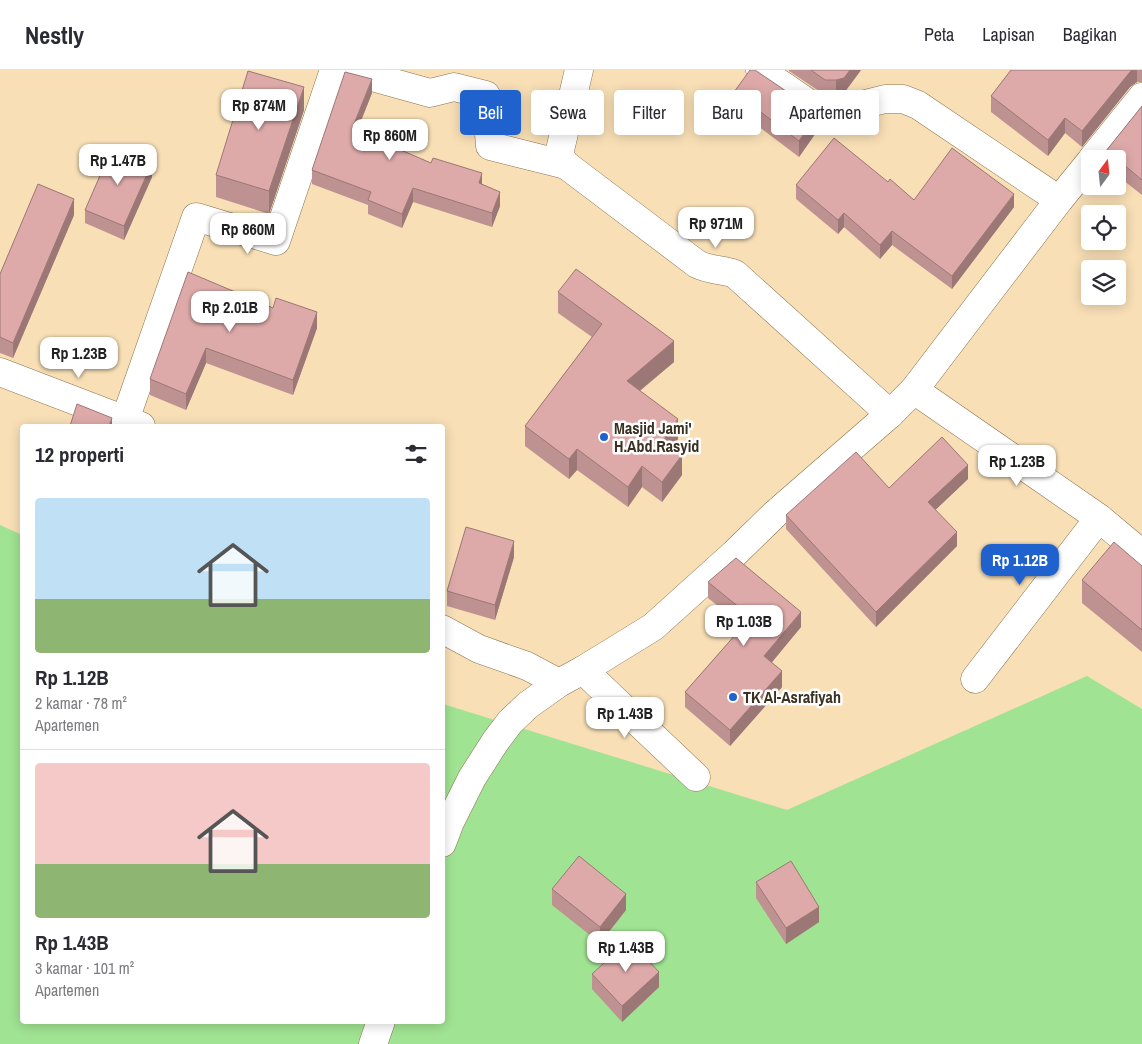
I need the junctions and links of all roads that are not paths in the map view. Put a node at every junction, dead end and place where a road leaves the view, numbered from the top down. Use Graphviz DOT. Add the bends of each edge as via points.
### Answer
graph roads {
  1 [pos="334,70"];
  2 [pos="347,70"];
  3 [pos="579,70"];
  4 [pos="760,70"];
  5 [pos="1142,97"];
  6 [pos="1099,150"];
  7 [pos="566,165"];
  8 [pos="1081,172"];
  9 [pos="1059,200"];
  10 [pos="0,372"];
  11 [pos="914,390"];
  12 [pos="890,414"];
  13 [pos="134,423"];
  14 [pos="1099,518"];
  15 [pos="1142,554"];
  16 [pos="445,631"];
  17 [pos="583,670"];
  18 [pos="974,679"];
  19 [pos="559,683"];
  20 [pos="696,777"];
  21 [pos="445,835"];
  22 [pos="379,1024"];
  23 [pos="373,1044"];
  1 -- 13 [label="street" via="276,241 196,217"];
  2 -- 7 [label="street" via="430,94 454,87 486,95 490,146"];
  3 -- 7 [label="street" via="560,150 560,157"];
  4 -- 9 [label="street" via="820,111 838,111 885,99 902,99 918,105"];
  5 -- 6 [label="street"];
  7 -- 12 [label="street" via="697,264 736,274"];
  8 -- 9 [label="street"];
  9 -- 11 [label="street"];
  10 -- 13 [label="street"];
  11 -- 12 [label="street"];
  11 -- 14 [label="street"];
  12 -- 17 [label="street" via="653,627"];
  14 -- 15 [label="street"];
  14 -- 18 [label="street"];
  16 -- 19 [label="street" via="479,649 527,666"];
  17 -- 19 [label="street"];
  17 -- 20 [label="street"];
  19 -- 21 [label="street" via="528,705 495,742 472,778"];
  22 -- 23 [label="street"];
}
